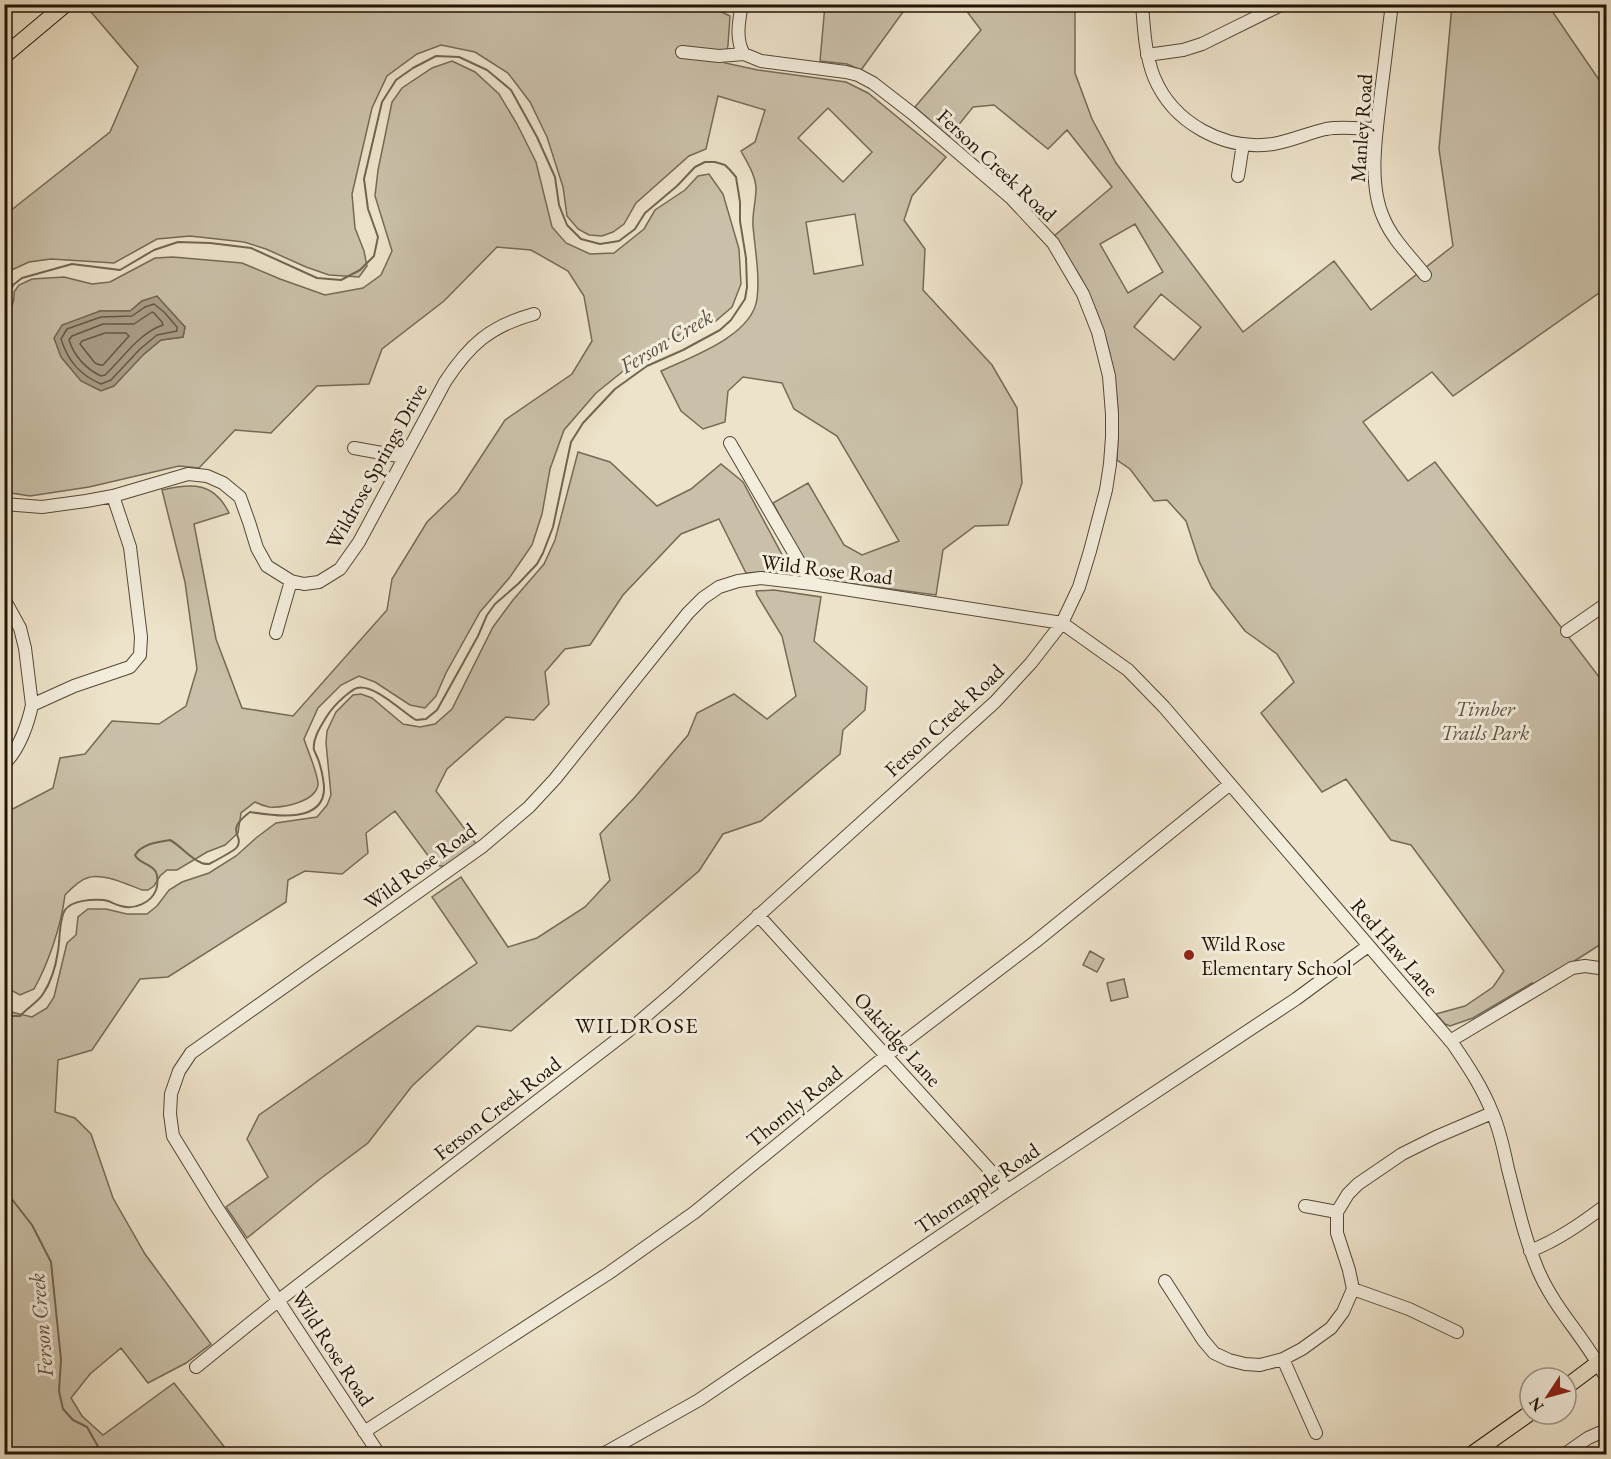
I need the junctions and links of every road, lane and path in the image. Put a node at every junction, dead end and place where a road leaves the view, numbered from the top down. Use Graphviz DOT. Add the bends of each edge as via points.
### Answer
graph roads {
  1 [pos="66,4"];
  2 [pos="742,4"];
  3 [pos="1142,4"];
  4 [pos="1283,4"];
  5 [pos="1392,4"];
  6 [pos="682,52"];
  7 [pos="744,54"];
  8 [pos="1147,55"];
  9 [pos="4,56"];
  10 [pos="1377,129"];
  11 [pos="1243,144"];
  12 [pos="1238,176"];
  13 [pos="1425,275"];
  14 [pos="534,314"];
  15 [pos="730,443"];
  16 [pos="354,448"];
  17 [pos="404,458"];
  18 [pos="114,496"];
  19 [pos="4,504"];
  20 [pos="291,581"];
  21 [pos="812,584"];
  22 [pos="4,599"];
  23 [pos="1606,604"];
  24 [pos="1062,623"];
  25 [pos="1568,631"];
  26 [pos="276,633"];
  27 [pos="32,705"];
  28 [pos="4,764"];
  29 [pos="1230,784"];
  30 [pos="758,915"];
  31 [pos="1368,946"];
  32 [pos="1606,969"];
  33 [pos="1450,1041"];
  34 [pos="887,1056"];
  35 [pos="1492,1113"];
  36 [pos="1008,1190"];
  37 [pos="1606,1205"];
  38 [pos="1305,1206"];
  39 [pos="1337,1212"];
  40 [pos="1530,1251"];
  41 [pos="1165,1281"];
  42 [pos="1353,1289"];
  43 [pos="279,1300"];
  44 [pos="1457,1332"];
  45 [pos="1282,1359"];
  46 [pos="1603,1360"];
  47 [pos="196,1367"];
  48 [pos="1578,1378"];
  49 [pos="1606,1378"];
  50 [pos="1518,1422"];
  51 [pos="1606,1430"];
  52 [pos="364,1431"];
  53 [pos="1316,1433"];
  54 [pos="379,1455"];
  55 [pos="603,1455"];
  56 [pos="1472,1455"];
  57 [pos="1565,1455"];
  1 -- 9 [label="main road"];
  2 -- 7 [label="street" via="738,33"];
  3 -- 8 [label="street"];
  4 -- 8 [label="street" via="1202,44"];
  5 -- 10 [label="street, Manley Road"];
  6 -- 7 [label="street, Ferson Creek Road"];
  7 -- 24 [label="street, Ferson Creek Road" via="761,62 846,72 873,83 1011,198 1053,243 1073,277 1091,311 1104,354 1112,437 1106,490 1090,551"];
  8 -- 11 [label="street" via="1154,78 1180,115 1206,132"];
  10 -- 11 [label="street" via="1328,129 1272,144"];
  10 -- 13 [label="street, Manley Road" via="1375,187 1379,207 1391,232"];
  11 -- 12 [label="street"];
  14 -- 17 [label="street, Wildrose Springs Drive" via="502,325 465,353"];
  15 -- 21 [label="street"];
  16 -- 17 [label="street"];
  17 -- 20 [label="street, Wildrose Springs Drive" via="340,569 319,582"];
  18 -- 19 [label="street" via="42,507"];
  18 -- 20 [label="street" via="188,474 223,483 240,497 267,566"];
  18 -- 27 [label="street" via="130,548 140,656 130,667"];
  20 -- 26 [label="street"];
  21 -- 24 [label="street, Wild Rose Road"];
  21 -- 43 [label="street, Wild Rose Road" via="761,578 719,587 703,598 529,807 483,846 191,1053 171,1094 173,1136"];
  22 -- 27 [label="street" via="20,628"];
  23 -- 25 [label="street"];
  24 -- 29 [label="street, Red Haw Lane" via="1128,670"];
  24 -- 30 [label="street, Ferson Creek Road" via="995,702"];
  27 -- 28 [label="street" via="29,723"];
  29 -- 31 [label="street, Red Haw Lane"];
  29 -- 34 [label="street, Thornly Road"];
  30 -- 34 [label="street, Oakridge Lane"];
  30 -- 43 [label="street, Ferson Creek Road" via="627,1032"];
  31 -- 33 [label="street, Red Haw Lane"];
  31 -- 36 [label="street, Thornapple Road" via="1296,999"];
  32 -- 33 [label="street" via="1572,968"];
  33 -- 35 [label="street, Red Haw Lane" via="1471,1071"];
  34 -- 36 [label="street, Oakridge Lane"];
  34 -- 52 [label="street, Thornly Road" via="695,1212 609,1273"];
  35 -- 39 [label="street" via="1402,1154 1358,1184"];
  35 -- 40 [label="street, Red Haw Lane"];
  36 -- 55 [label="street, Thornapple Road" via="699,1400"];
  37 -- 40 [label="street" via="1547,1245"];
  38 -- 39 [label="street"];
  39 -- 42 [label="street" via="1337,1233"];
  40 -- 46 [label="street, Red Haw Lane" via="1570,1325"];
  41 -- 45 [label="street" via="1214,1353 1245,1364"];
  42 -- 44 [label="street"];
  42 -- 45 [label="street" via="1331,1328"];
  43 -- 47 [label="street, Ferson Creek Road"];
  43 -- 52 [label="street, Wild Rose Road"];
  45 -- 53 [label="street"];
  46 -- 48 [label="main road"];
  46 -- 49 [label="street, Red Haw Lane"];
  50 -- 56 [label="main road"];
  51 -- 57 [label="street"];
  52 -- 54 [label="street, Wild Rose Road"];
}
